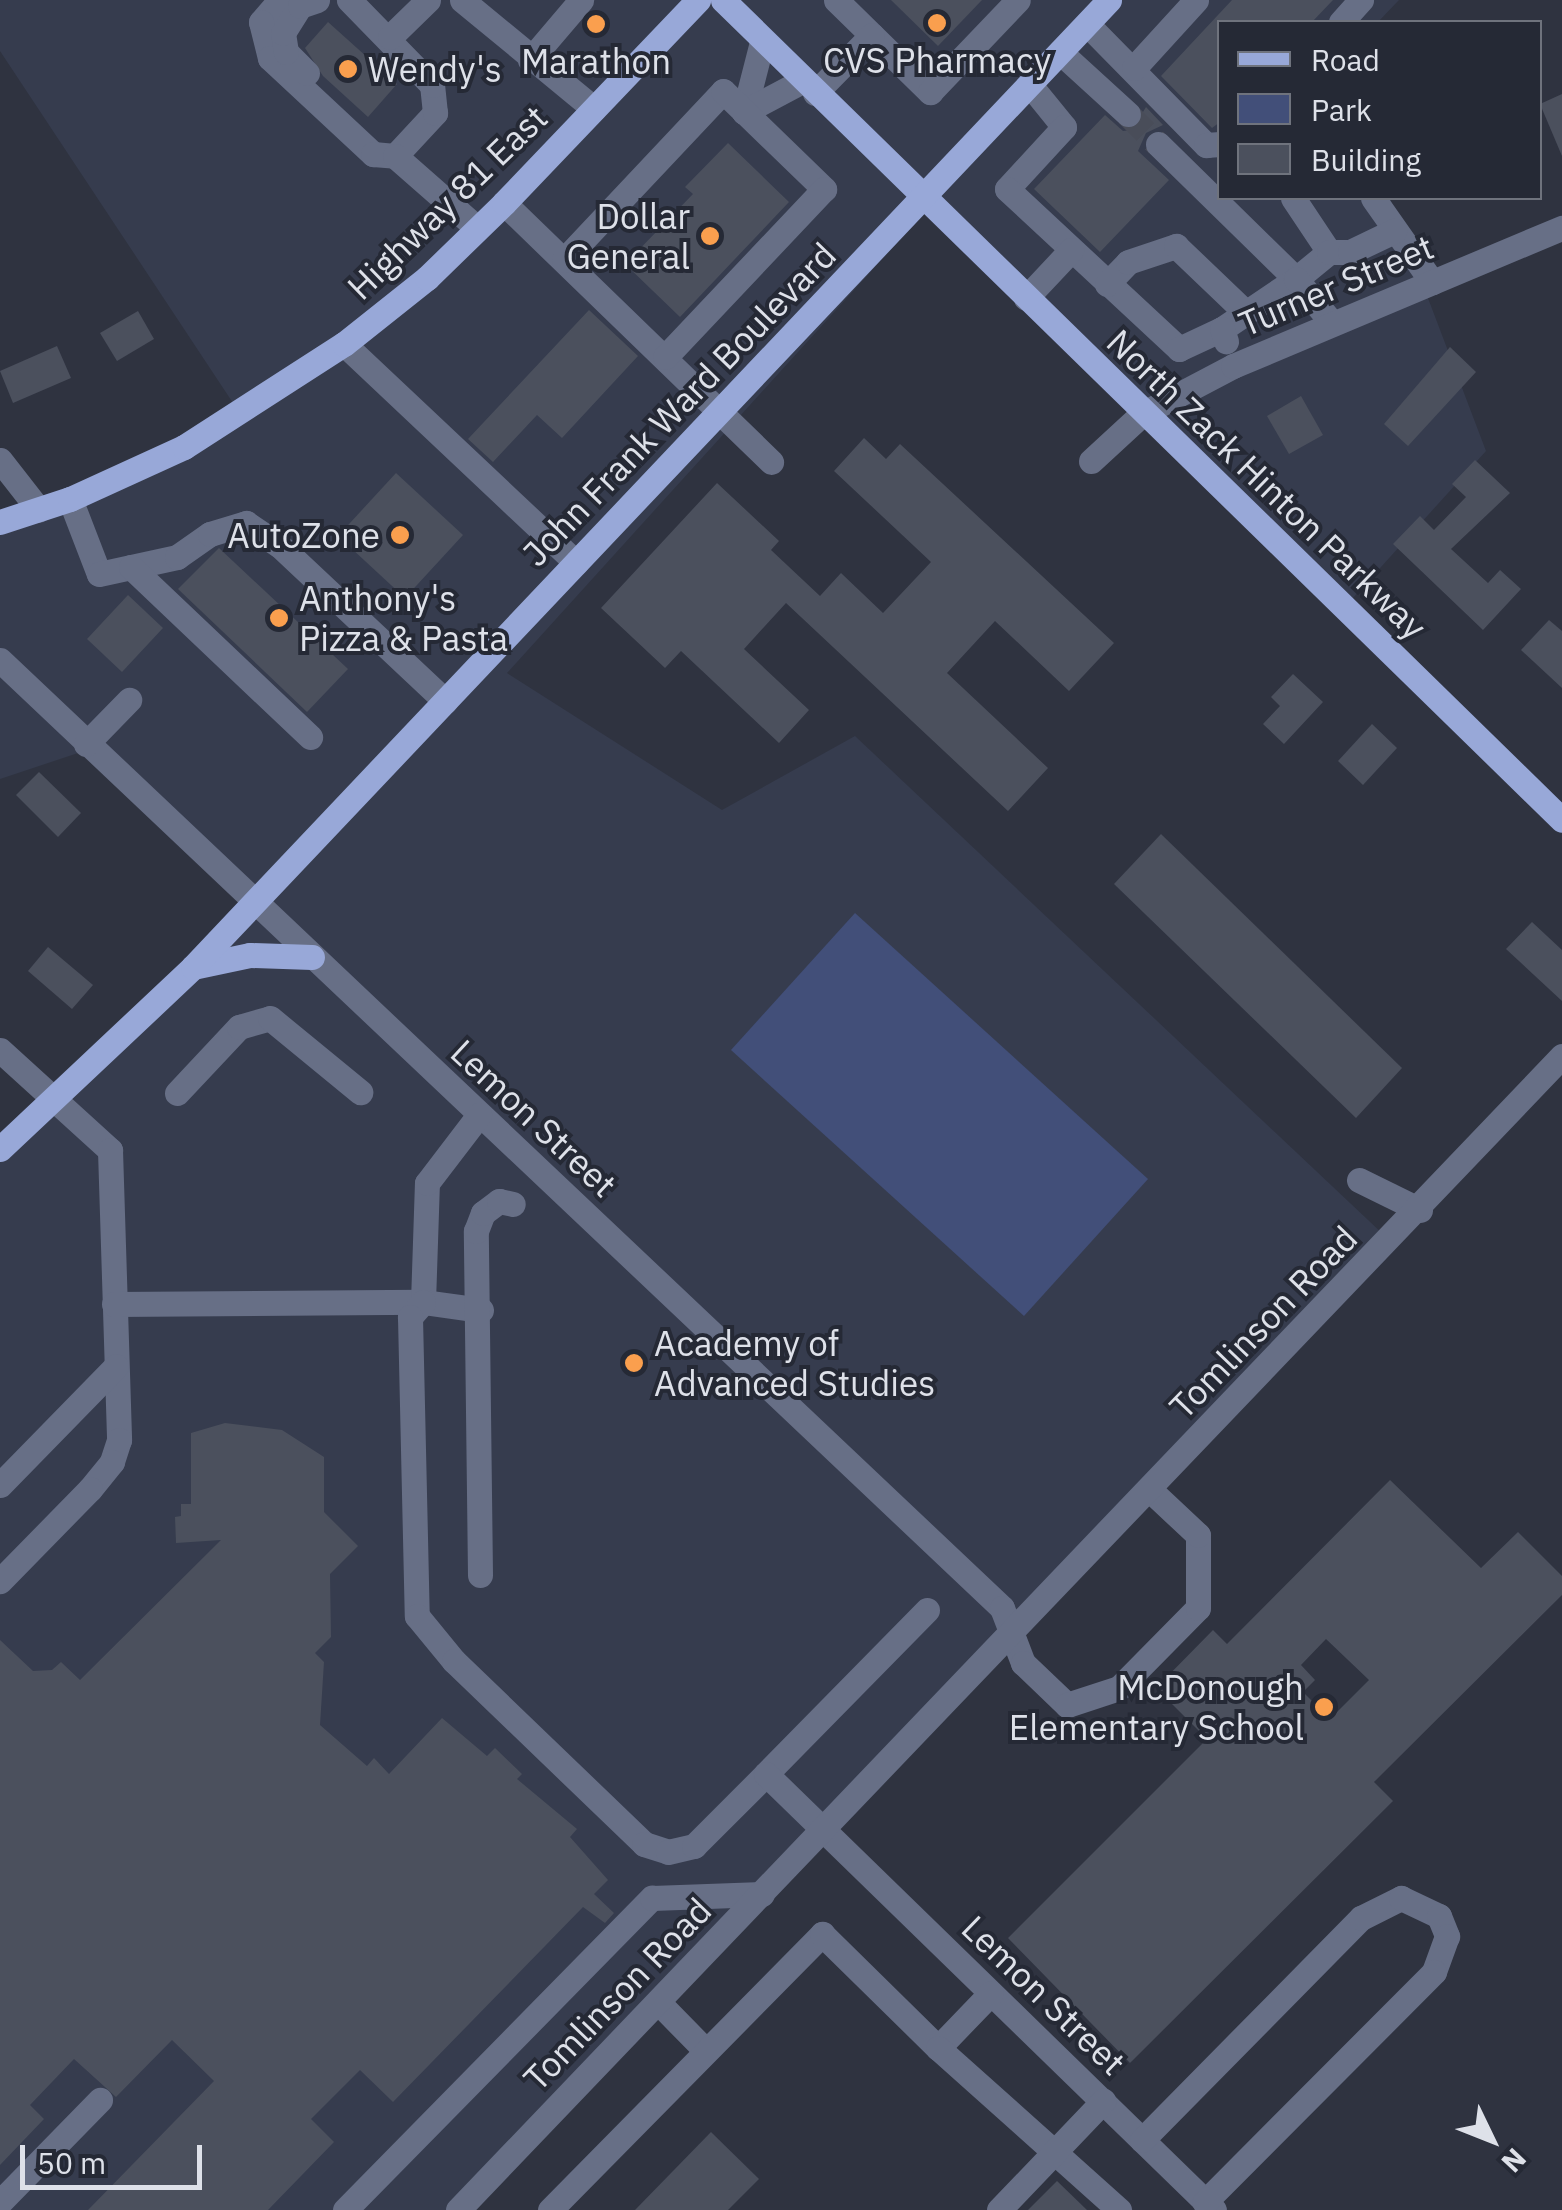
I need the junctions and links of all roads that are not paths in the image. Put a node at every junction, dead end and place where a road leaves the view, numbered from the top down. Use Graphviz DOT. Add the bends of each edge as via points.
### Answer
graph roads {
  1 [pos="280,0"];
  2 [pos="317,0"];
  3 [pos="327,0"];
  4 [pos="349,0"];
  5 [pos="428,0"];
  6 [pos="462,0"];
  7 [pos="581,0"];
  8 [pos="698,0"];
  9 [pos="723,0"];
  10 [pos="836,0"];
  11 [pos="1018,0"];
  12 [pos="1110,0"];
  13 [pos="1196,0"];
  14 [pos="1361,0"];
  15 [pos="1343,20"];
  16 [pos="1087,24"];
  17 [pos="872,35"];
  18 [pos="390,38"];
  19 [pos="762,42"];
  20 [pos="1060,52"];
  21 [pos="530,60"];
  22 [pos="1134,68"];
  23 [pos="432,85"];
  24 [pos="1030,85"];
  25 [pos="808,87"];
  26 [pos="594,108"];
  27 [pos="744,112"];
  28 [pos="1128,114"];
  29 [pos="1158,144"];
  30 [pos="1217,144"];
  31 [pos="366,147"];
  32 [pos="396,156"];
  33 [pos="922,200"];
  34 [pos="1294,200"];
  35 [pos="1373,200"];
  36 [pos="504,203"];
  37 [pos="477,228"];
  38 [pos="1394,230"];
  39 [pos="1559,236"];
  40 [pos="1071,250"];
  41 [pos="1329,252"];
  42 [pos="564,260"];
  43 [pos="1296,280"];
  44 [pos="1432,282"];
  45 [pos="1107,284"];
  46 [pos="1026,298"];
  47 [pos="1246,313"];
  48 [pos="1332,323"];
  49 [pos="1222,329"];
  50 [pos="344,344"];
  51 [pos="666,357"];
  52 [pos="1233,366"];
  53 [pos="720,411"];
  54 [pos="1142,414"];
  55 [pos="0,460"];
  56 [pos="1090,461"];
  57 [pos="771,462"];
  58 [pos="70,499"];
  59 [pos="39,510"];
  60 [pos="0,522"];
  61 [pos="576,563"];
  62 [pos="131,567"];
  63 [pos="0,660"];
  64 [pos="129,700"];
  65 [pos="446,701"];
  66 [pos="310,737"];
  67 [pos="86,744"];
  68 [pos="1562,820"];
  69 [pos="253,905"];
  70 [pos="312,957"];
  71 [pos="193,967"];
  72 [pos="0,1050"];
  73 [pos="1562,1056"];
  74 [pos="360,1092"];
  75 [pos="177,1093"];
  76 [pos="59,1098"];
  77 [pos="480,1114"];
  78 [pos="0,1149"];
  79 [pos="1358,1180"];
  80 [pos="514,1204"];
  81 [pos="1420,1210"];
  82 [pos="423,1302"];
  83 [pos="114,1304"];
  84 [pos="482,1310"];
  85 [pos="116,1366"];
  86 [pos="0,1485"];
  87 [pos="1150,1490"];
  88 [pos="480,1574"];
  89 [pos="0,1581"];
  90 [pos="927,1610"];
  91 [pos="1012,1634"];
  92 [pos="766,1774"];
  93 [pos="827,1828"];
  94 [pos="762,1894"];
  95 [pos="991,1993"];
  96 [pos="658,2002"];
  97 [pos="938,2048"];
  98 [pos="706,2050"];
  99 [pos="100,2100"];
  100 [pos="1103,2101"];
  101 [pos="1142,2140"];
  102 [pos="1056,2151"];
  103 [pos="0,2202"];
  104 [pos="468,2206"];
  105 [pos="1210,2206"];
  106 [pos="346,2210"];
  107 [pos="550,2210"];
  108 [pos="998,2210"];
  109 [pos="1120,2210"];
  1 -- 31 [label="street" via="261,22 270,58"];
  2 -- 31 [label="street" via="300,6 285,24 286,52 356,121"];
  3 -- 23 [label="street"];
  4 -- 18 [label="street"];
  5 -- 18 [label="street"];
  6 -- 21 [label="street"];
  7 -- 21 [label="street"];
  8 -- 26 [label="main road, Highway 81 East"];
  9 -- 19 [label="main road, North Zack Hinton Parkway"];
  10 -- 17 [label="street"];
  11 -- 17 [label="street" via="930,92"];
  12 -- 16 [label="main road, John Frank Ward Boulevard"];
  13 -- 22 [label="street"];
  14 -- 15 [label="street"];
  16 -- 20 [label="main road, John Frank Ward Boulevard"];
  16 -- 22 [label="street"];
  17 -- 25 [label="street"];
  18 -- 23 [label="street"];
  19 -- 25 [label="main road, North Zack Hinton Parkway"];
  19 -- 27 [label="street"];
  20 -- 24 [label="main road, John Frank Ward Boulevard"];
  20 -- 28 [label="street"];
  21 -- 26 [label="street"];
  22 -- 30 [label="street" via="1146,89 1206,145"];
  23 -- 32 [label="street" via="434,112"];
  24 -- 33 [label="main road, John Frank Ward Boulevard"];
  24 -- 40 [label="street" via="1064,127 1007,189"];
  25 -- 27 [label="street"];
  25 -- 33 [label="main road, North Zack Hinton Parkway"];
  26 -- 36 [label="main road, Highway 81 East"];
  27 -- 42 [label="street" via="723,91"];
  27 -- 51 [label="street" via="824,189"];
  29 -- 43 [label="street"];
  31 -- 32 [label="street" via="381,158"];
  32 -- 37 [label="street"];
  33 -- 46 [label="main road, North Zack Hinton Parkway"];
  33 -- 53 [label="main road, John Frank Ward Boulevard"];
  34 -- 41 [label="street"];
  35 -- 38 [label="street"];
  36 -- 37 [label="main road, Highway 81 East"];
  36 -- 42 [label="street"];
  37 -- 50 [label="main road, Highway 81 East"];
  38 -- 41 [label="street" via="1350,252"];
  38 -- 44 [label="street"];
  39 -- 44 [label="street, Turner Street"];
  40 -- 45 [label="street"];
  40 -- 46 [label="street"];
  41 -- 43 [label="street"];
  42 -- 51 [label="street"];
  43 -- 47 [label="street"];
  43 -- 48 [label="street"];
  44 -- 48 [label="street, Turner Street"];
  45 -- 47 [label="street" via="1128,262 1176,246"];
  45 -- 49 [label="street" via="1178,349"];
  46 -- 54 [label="main road, North Zack Hinton Parkway"];
  47 -- 49 [label="street"];
  48 -- 52 [label="street, Turner Street"];
  49 -- 52 [label="street"];
  50 -- 58 [label="main road, Highway 81 East" via="211,432"];
  50 -- 61 [label="street"];
  51 -- 53 [label="street"];
  52 -- 54 [label="street, Turner Street"];
  53 -- 57 [label="street"];
  53 -- 61 [label="main road, John Frank Ward Boulevard"];
  54 -- 56 [label="street, Turner Street"];
  54 -- 68 [label="main road, North Zack Hinton Parkway"];
  55 -- 59 [label="street"];
  58 -- 59 [label="main road, Highway 81 East"];
  58 -- 62 [label="street" via="99,574"];
  59 -- 60 [label="main road, Highway 81 East"];
  61 -- 65 [label="main road, John Frank Ward Boulevard"];
  62 -- 65 [label="street" via="177,557 210,534 246,523 279,545"];
  62 -- 66 [label="street"];
  63 -- 67 [label="street, Lemon Street"];
  64 -- 67 [label="street"];
  65 -- 69 [label="main road, John Frank Ward Boulevard"];
  67 -- 69 [label="street, Lemon Street"];
  69 -- 70 [label="street, Lemon Street"];
  69 -- 71 [label="main road, John Frank Ward Boulevard"];
  70 -- 71 [label="main road" via="250,956"];
  70 -- 77 [label="street, Lemon Street"];
  71 -- 76 [label="main road, John Frank Ward Boulevard"];
  72 -- 76 [label="street"];
  73 -- 81 [label="street, Tomlinson Road"];
  74 -- 75 [label="street" via="270,1018 238,1027"];
  76 -- 78 [label="main road, John Frank Ward Boulevard"];
  76 -- 83 [label="street" via="110,1150"];
  77 -- 82 [label="street" via="427,1183"];
  77 -- 91 [label="street, Lemon Street" via="1002,1608"];
  79 -- 81 [label="street"];
  80 -- 84 [label="street" via="499,1201 483,1213 476,1231"];
  81 -- 87 [label="street, Tomlinson Road"];
  82 -- 83 [label="street"];
  82 -- 84 [label="street"];
  82 -- 92 [label="street" via="410,1317 417,1616 454,1662 644,1844 668,1852 694,1846"];
  83 -- 85 [label="street"];
  84 -- 88 [label="street"];
  85 -- 86 [label="street"];
  85 -- 89 [label="street" via="118,1440 112,1462"];
  87 -- 91 [label="street, Tomlinson Road"];
  87 -- 91 [label="street, Lemon Street" via="1198,1535 1198,1608 1119,1688 1067,1706 1023,1663"];
  90 -- 92 [label="street"];
  91 -- 93 [label="street, Tomlinson Road"];
  92 -- 93 [label="street, Lemon Street"];
  93 -- 94 [label="street, Tomlinson Road"];
  93 -- 95 [label="street, Lemon Street"];
  94 -- 96 [label="street, Tomlinson Road"];
  94 -- 106 [label="street" via="652,1898"];
  95 -- 97 [label="street"];
  95 -- 100 [label="street, Lemon Street"];
  96 -- 98 [label="street"];
  96 -- 104 [label="street, Tomlinson Road"];
  97 -- 98 [label="street" via="822,1934"];
  97 -- 102 [label="street"];
  98 -- 107 [label="street"];
  99 -- 103 [label="street"];
  100 -- 101 [label="street, Lemon Street"];
  100 -- 102 [label="street"];
  101 -- 105 [label="street, Lemon Street"];
  101 -- 105 [label="street" via="1361,1918 1402,1898 1439,1916 1446,1954 1434,1972"];
  102 -- 108 [label="street"];
  102 -- 109 [label="street"];
}
